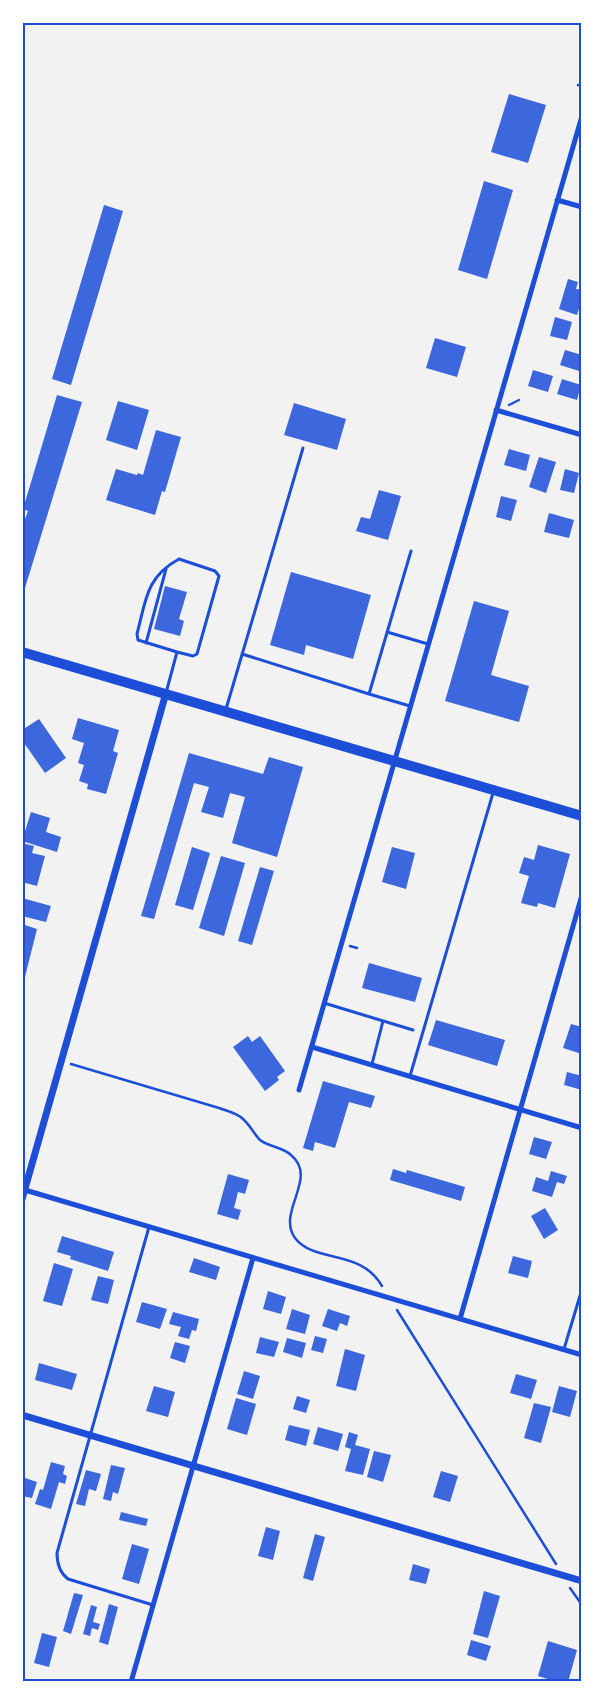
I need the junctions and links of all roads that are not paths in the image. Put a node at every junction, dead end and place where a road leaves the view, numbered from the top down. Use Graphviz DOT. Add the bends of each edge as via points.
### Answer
graph roads {
  1 [pos="582,116"];
  2 [pos="557,200"];
  3 [pos="582,207"];
  4 [pos="496,410"];
  5 [pos="582,435"];
  6 [pos="303,448"];
  7 [pos="411,551"];
  8 [pos="167,566"];
  9 [pos="387,632"];
  10 [pos="146,643"];
  11 [pos="428,644"];
  12 [pos="22,652"];
  13 [pos="177,652"];
  14 [pos="242,654"];
  15 [pos="166,693"];
  16 [pos="369,694"];
  17 [pos="410,706"];
  18 [pos="226,711"];
  19 [pos="395,761"];
  20 [pos="494,790"];
  21 [pos="582,816"];
  22 [pos="582,895"];
  23 [pos="324,1003"];
  24 [pos="383,1021"];
  25 [pos="412,1030"];
  26 [pos="312,1047"];
  27 [pos="372,1065"];
  28 [pos="410,1076"];
  29 [pos="299,1090"];
  30 [pos="520,1109"];
  31 [pos="582,1128"];
  32 [pos="25,1190"];
  33 [pos="22,1199"];
  34 [pos="149,1227"];
  35 [pos="253,1258"];
  36 [pos="582,1289"];
  37 [pos="460,1319"];
  38 [pos="564,1350"];
  39 [pos="582,1355"];
  40 [pos="22,1415"];
  41 [pos="90,1434"];
  42 [pos="194,1464"];
  43 [pos="582,1581"];
  44 [pos="153,1605"];
  45 [pos="132,1682"];
  1 -- 2 [label="street"];
  2 -- 3 [label="street"];
  2 -- 4 [label="street"];
  4 -- 5 [label="street"];
  4 -- 11 [label="street"];
  6 -- 14 [label="lane"];
  7 -- 9 [label="lane"];
  8 -- 10 [label="lane"];
  8 -- 10 [label="lane" via="150,585 137,634 138,640"];
  8 -- 13 [label="lane" via="179,559 215,571 218,576 197,654"];
  9 -- 11 [label="lane"];
  9 -- 16 [label="lane"];
  10 -- 13 [label="lane"];
  11 -- 17 [label="street"];
  12 -- 15 [label="highway"];
  13 -- 15 [label="lane"];
  14 -- 16 [label="lane"];
  14 -- 18 [label="lane"];
  15 -- 18 [label="highway"];
  15 -- 32 [label="street"];
  16 -- 17 [label="lane"];
  17 -- 19 [label="street"];
  18 -- 19 [label="highway"];
  19 -- 20 [label="highway"];
  19 -- 23 [label="street"];
  20 -- 21 [label="highway"];
  20 -- 28 [label="lane"];
  22 -- 30 [label="street"];
  23 -- 24 [label="lane"];
  23 -- 26 [label="street"];
  24 -- 25 [label="lane"];
  24 -- 27 [label="lane"];
  26 -- 27 [label="street"];
  26 -- 29 [label="street"];
  27 -- 28 [label="street"];
  28 -- 30 [label="street"];
  30 -- 31 [label="street"];
  30 -- 37 [label="street"];
  32 -- 33 [label="street"];
  32 -- 34 [label="street"];
  34 -- 35 [label="street"];
  34 -- 41 [label="lane"];
  35 -- 37 [label="street"];
  35 -- 42 [label="street"];
  36 -- 38 [label="lane"];
  37 -- 38 [label="street"];
  38 -- 39 [label="street"];
  40 -- 41 [label="street"];
  41 -- 42 [label="street"];
  41 -- 44 [label="lane" via="60,1542 57,1561 62,1575"];
  42 -- 43 [label="street"];
  42 -- 44 [label="street"];
  44 -- 45 [label="street"];
}
